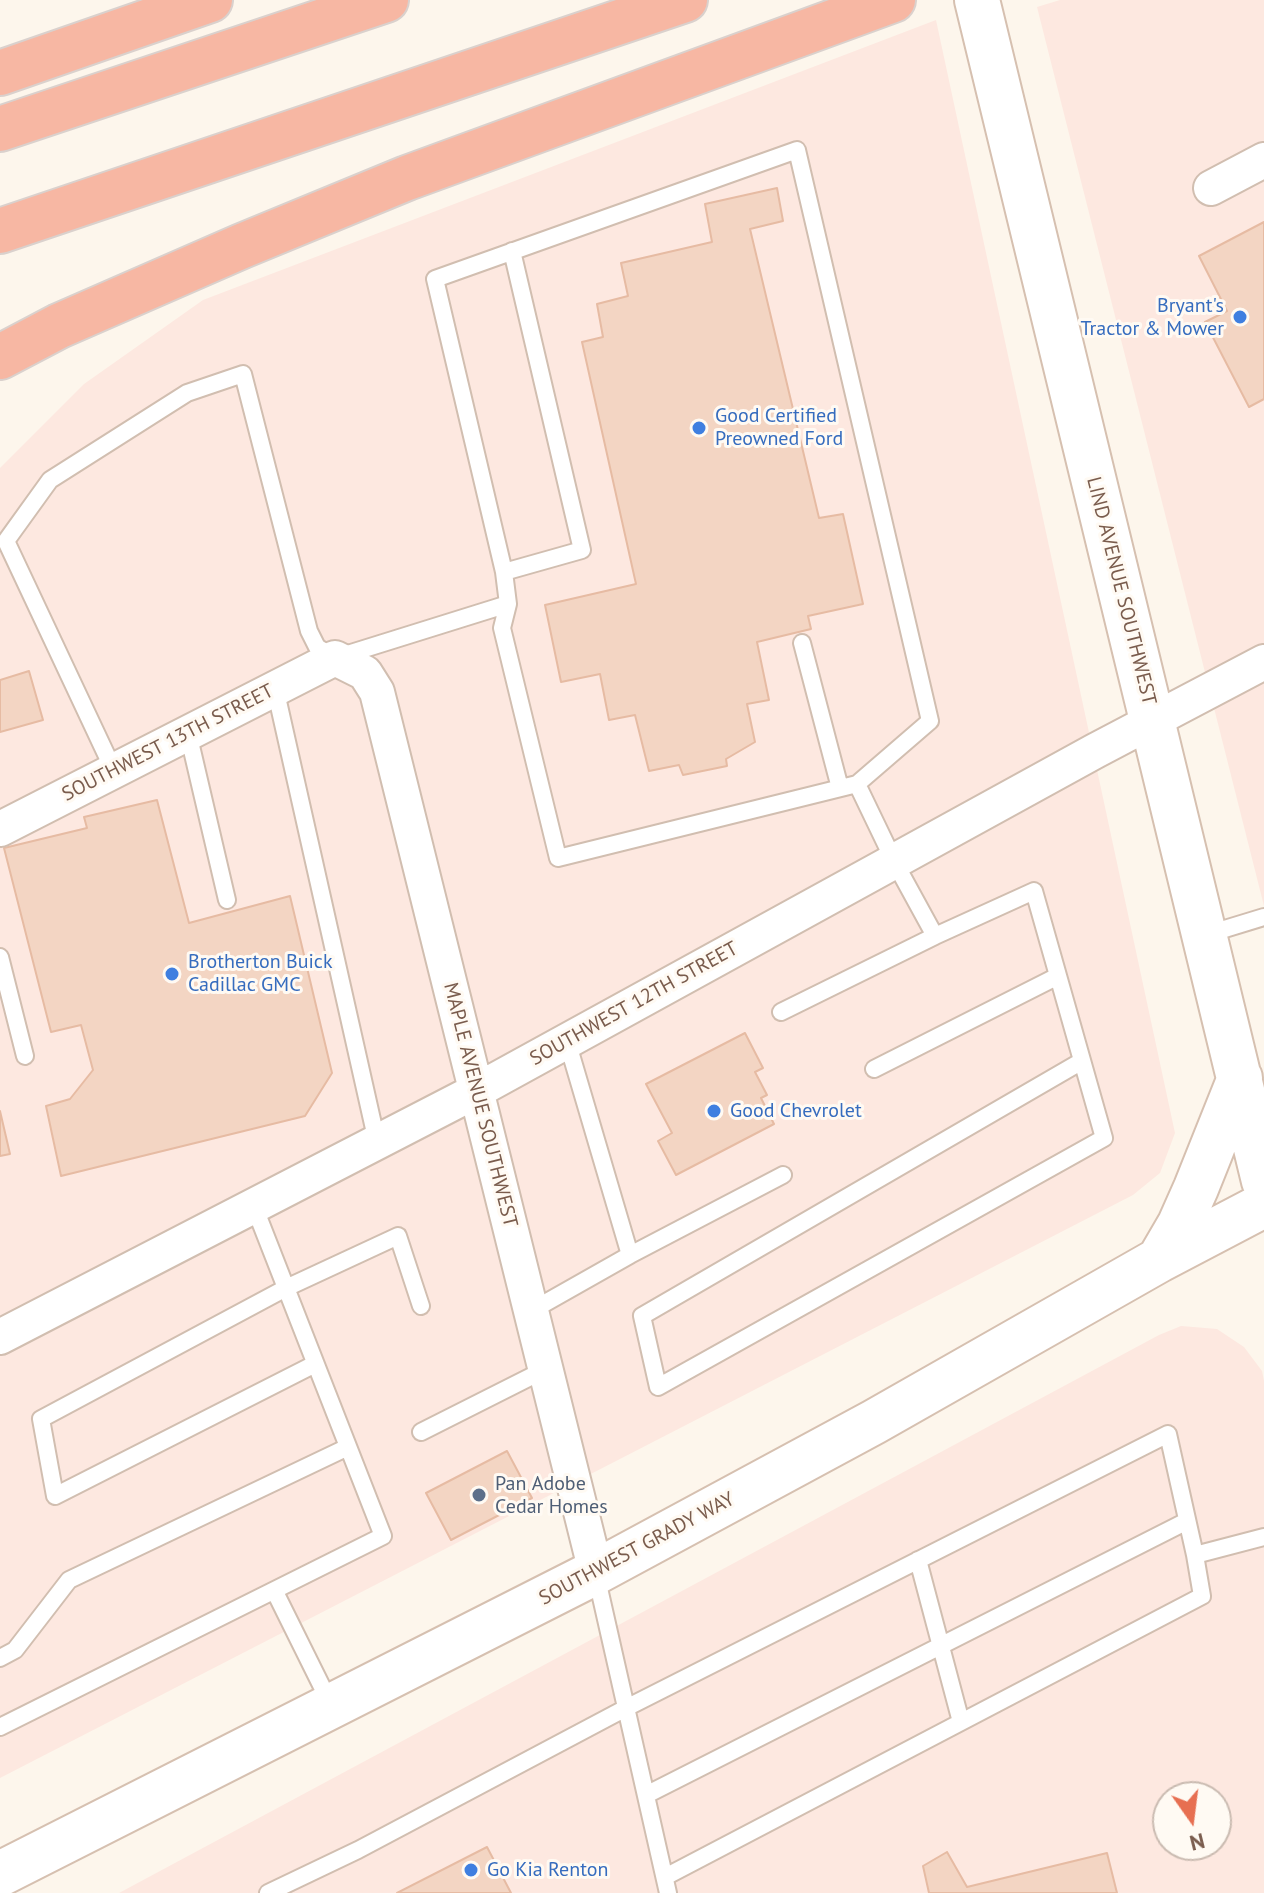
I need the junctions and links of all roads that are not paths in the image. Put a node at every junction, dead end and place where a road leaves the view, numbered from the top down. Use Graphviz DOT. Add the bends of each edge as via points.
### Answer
graph roads {
  1 [pos="210,0"];
  2 [pos="386,0"];
  3 [pos="685,0"];
  4 [pos="893,0"];
  5 [pos="982,20"];
  6 [pos="0,73"];
  7 [pos="0,129"];
  8 [pos="1264,160"];
  9 [pos="1211,188"];
  10 [pos="0,231"];
  11 [pos="512,251"];
  12 [pos="0,357"];
  13 [pos="504,572"];
  14 [pos="508,604"];
  15 [pos="802,643"];
  16 [pos="335,658"];
  17 [pos="1264,662"];
  18 [pos="275,688"];
  19 [pos="1152,720"];
  20 [pos="188,733"];
  21 [pos="114,771"];
  22 [pos="857,784"];
  23 [pos="840,788"];
  24 [pos="0,829"];
  25 [pos="894,861"];
  26 [pos="227,900"];
  27 [pos="1264,917"];
  28 [pos="1205,935"];
  29 [pos="935,936"];
  30 [pos="0,957"];
  31 [pos="1058,976"];
  32 [pos="781,1012"];
  33 [pos="567,1041"];
  34 [pos="25,1056"];
  35 [pos="1082,1061"];
  36 [pos="874,1069"];
  37 [pos="1240,1078"];
  38 [pos="476,1091"];
  39 [pos="377,1142"];
  40 [pos="783,1175"];
  41 [pos="1264,1181"];
  42 [pos="1264,1205"];
  43 [pos="254,1206"];
  44 [pos="630,1255"];
  45 [pos="1159,1260"];
  46 [pos="286,1288"];
  47 [pos="421,1306"];
  48 [pos="531,1311"];
  49 [pos="0,1337"];
  50 [pos="315,1364"];
  51 [pos="546,1369"];
  52 [pos="421,1432"];
  53 [pos="348,1447"];
  54 [pos="1187,1521"];
  55 [pos="1264,1537"];
  56 [pos="1195,1555"];
  57 [pos="918,1560"];
  58 [pos="596,1572"];
  59 [pos="275,1592"];
  60 [pos="940,1646"];
  61 [pos="0,1658"];
  62 [pos="331,1706"];
  63 [pos="626,1708"];
  64 [pos="961,1722"];
  65 [pos="0,1727"];
  66 [pos="646,1795"];
  67 [pos="0,1874"];
  68 [pos="666,1885"];
  69 [pos="268,1893"];
  1 -- 6 [label="highway"];
  2 -- 7 [label="highway"];
  3 -- 10 [label="highway"];
  4 -- 12 [label="highway" via="407,178 73,320"];
  5 -- 19 [label="main road, LIND AVENUE SOUTHWEST"];
  8 -- 9 [label="street"];
  11 -- 13 [label="lane" via="435,279"];
  11 -- 13 [label="lane" via="582,550"];
  11 -- 22 [label="lane" via="797,150 930,721"];
  13 -- 14 [label="lane"];
  14 -- 16 [label="lane"];
  14 -- 23 [label="lane" via="502,628 558,858"];
  15 -- 23 [label="lane"];
  16 -- 18 [label="street, SOUTHWEST 13TH STREET"];
  16 -- 21 [label="lane" via="317,647 309,631 243,374 187,393 50,480 6,541"];
  16 -- 38 [label="street, MAPLE AVENUE SOUTHWEST" via="365,673 377,692"];
  17 -- 19 [label="street, SOUTHWEST 12TH STREET"];
  18 -- 20 [label="street, SOUTHWEST 13TH STREET"];
  18 -- 39 [label="lane"];
  19 -- 25 [label="street, SOUTHWEST 12TH STREET"];
  19 -- 28 [label="main road, LIND AVENUE SOUTHWEST"];
  20 -- 21 [label="street, SOUTHWEST 13TH STREET"];
  20 -- 26 [label="lane"];
  21 -- 24 [label="street, SOUTHWEST 13TH STREET"];
  22 -- 23 [label="lane"];
  22 -- 25 [label="lane"];
  25 -- 29 [label="lane"];
  25 -- 33 [label="street, SOUTHWEST 12TH STREET"];
  27 -- 28 [label="lane"];
  28 -- 37 [label="main road, LIND AVENUE SOUTHWEST"];
  29 -- 31 [label="lane" via="1034,891"];
  29 -- 32 [label="lane"];
  30 -- 34 [label="lane"];
  31 -- 35 [label="lane"];
  31 -- 36 [label="lane"];
  33 -- 38 [label="street, SOUTHWEST 12TH STREET"];
  33 -- 44 [label="lane"];
  35 -- 35 [label="lane" via="1104,1138 658,1387 642,1316"];
  37 -- 41 [label="main road, LIND AVENUE SOUTHWEST"];
  37 -- 45 [label="main road" via="1180,1224"];
  38 -- 39 [label="street, SOUTHWEST 12TH STREET"];
  38 -- 48 [label="street, MAPLE AVENUE SOUTHWEST"];
  39 -- 43 [label="street, SOUTHWEST 12TH STREET"];
  40 -- 44 [label="lane"];
  42 -- 45 [label="main road, SOUTHWEST GRADY WAY"];
  43 -- 46 [label="lane"];
  43 -- 49 [label="street, SOUTHWEST 12TH STREET"];
  44 -- 48 [label="lane"];
  45 -- 58 [label="main road, SOUTHWEST GRADY WAY"];
  46 -- 47 [label="lane" via="398,1236"];
  46 -- 50 [label="lane"];
  46 -- 50 [label="lane" via="41,1419 55,1496"];
  48 -- 51 [label="street, MAPLE AVENUE SOUTHWEST"];
  50 -- 53 [label="lane"];
  51 -- 52 [label="lane"];
  51 -- 58 [label="street, MAPLE AVENUE SOUTHWEST"];
  53 -- 59 [label="lane" via="383,1536"];
  53 -- 61 [label="lane" via="69,1580 15,1650"];
  54 -- 56 [label="lane"];
  54 -- 57 [label="lane" via="1168,1434"];
  54 -- 60 [label="lane"];
  55 -- 56 [label="lane"];
  56 -- 64 [label="lane" via="1202,1596"];
  57 -- 60 [label="lane"];
  57 -- 63 [label="lane"];
  58 -- 62 [label="main road, SOUTHWEST GRADY WAY"];
  58 -- 63 [label="lane"];
  59 -- 62 [label="lane"];
  59 -- 65 [label="lane"];
  60 -- 64 [label="lane"];
  60 -- 66 [label="lane"];
  62 -- 67 [label="main road, SOUTHWEST GRADY WAY"];
  63 -- 66 [label="lane"];
  63 -- 69 [label="lane"];
  64 -- 68 [label="lane"];
  66 -- 68 [label="lane"];
}
